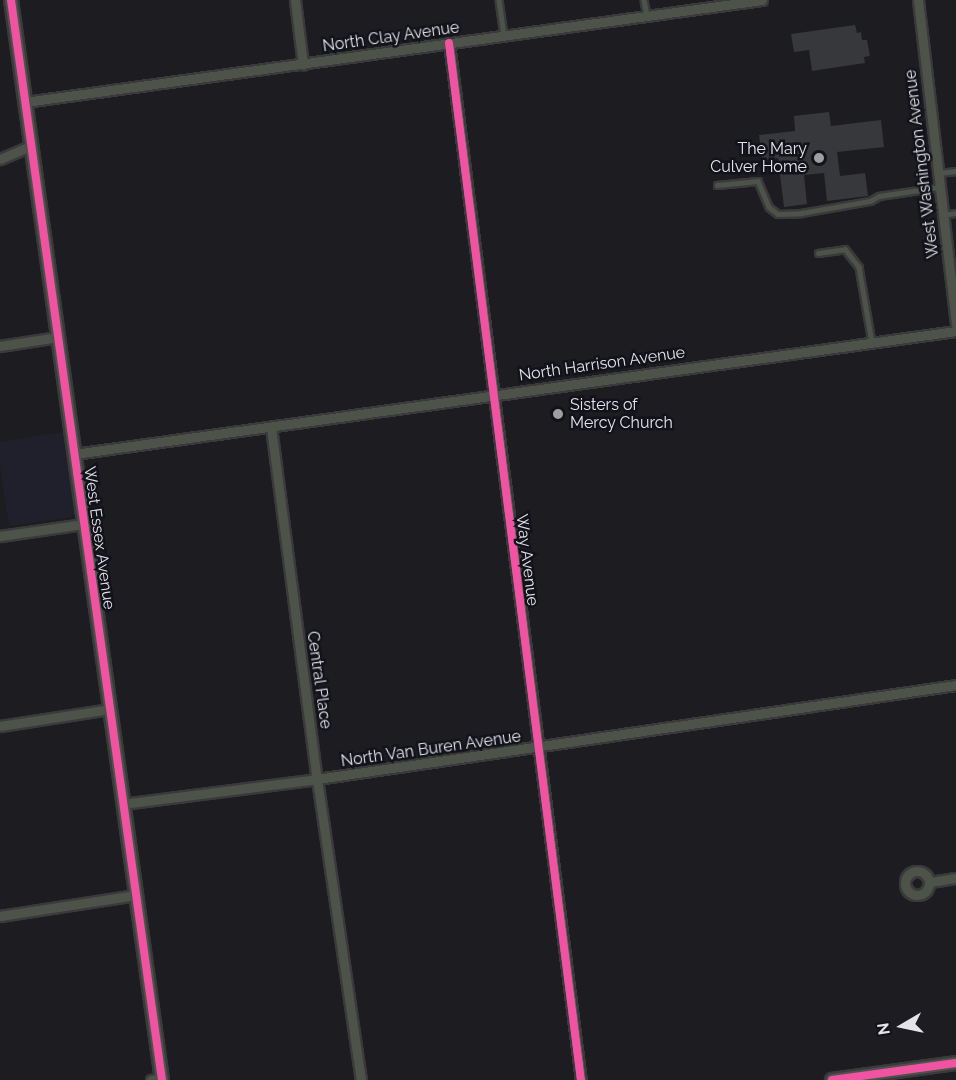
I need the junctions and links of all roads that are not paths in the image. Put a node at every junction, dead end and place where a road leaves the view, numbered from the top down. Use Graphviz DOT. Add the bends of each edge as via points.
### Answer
graph roads {
  1 [pos="11,0"];
  2 [pos="295,0"];
  3 [pos="499,0"];
  4 [pos="644,0"];
  5 [pos="762,0"];
  6 [pos="918,0"];
  7 [pos="704,4"];
  8 [pos="647,16"];
  9 [pos="504,35"];
  10 [pos="449,43"];
  11 [pos="303,65"];
  12 [pos="25,102"];
  13 [pos="31,146"];
  14 [pos="0,159"];
  15 [pos="956,171"];
  16 [pos="937,173"];
  17 [pos="717,185"];
  18 [pos="939,187"];
  19 [pos="956,213"];
  20 [pos="943,215"];
  21 [pos="818,254"];
  22 [pos="956,324"];
  23 [pos="956,331"];
  24 [pos="58,337"];
  25 [pos="872,342"];
  26 [pos="0,346"];
  27 [pos="493,394"];
  28 [pos="271,427"];
  29 [pos="74,454"];
  30 [pos="83,524"];
  31 [pos="0,536"];
  32 [pos="956,685"];
  33 [pos="110,709"];
  34 [pos="0,726"];
  35 [pos="537,747"];
  36 [pos="317,779"];
  37 [pos="123,804"];
  38 [pos="956,878"];
  39 [pos="930,882"];
  40 [pos="136,895"];
  41 [pos="0,916"];
  42 [pos="956,1064"];
  43 [pos="158,1079"];
  44 [pos="361,1080"];
  45 [pos="581,1080"];
  46 [pos="832,1080"];
  47 [pos="837,1080"];
  1 -- 12 [label="street, West Essex Avenue"];
  2 -- 11 [label="street"];
  3 -- 9 [label="lane"];
  4 -- 8 [label="lane"];
  5 -- 7 [label="street, North Clay Avenue"];
  6 -- 16 [label="street, West Washington Avenue"];
  7 -- 8 [label="street, North Clay Avenue"];
  8 -- 9 [label="street, North Clay Avenue"];
  9 -- 10 [label="street, North Clay Avenue"];
  10 -- 11 [label="street, North Clay Avenue"];
  10 -- 27 [label="street, Way Avenue"];
  11 -- 12 [label="street, North Clay Avenue"];
  12 -- 13 [label="street, West Essex Avenue"];
  13 -- 14 [label="street"];
  13 -- 24 [label="street, West Essex Avenue"];
  15 -- 16 [label="lane"];
  16 -- 18 [label="street, West Washington Avenue"];
  17 -- 18 [label="lane" via="758,181 769,207 778,214"];
  18 -- 20 [label="street, West Washington Avenue"];
  19 -- 20 [label="lane"];
  20 -- 22 [label="street, West Washington Avenue"];
  21 -- 25 [label="lane" via="845,249 859,267"];
  23 -- 25 [label="street, North Harrison Avenue"];
  24 -- 26 [label="street"];
  24 -- 29 [label="street, West Essex Avenue"];
  25 -- 27 [label="street, North Harrison Avenue"];
  27 -- 28 [label="street, North Harrison Avenue"];
  27 -- 35 [label="street, Way Avenue"];
  28 -- 29 [label="street, North Harrison Avenue"];
  28 -- 36 [label="street, Central Place"];
  29 -- 30 [label="street, West Essex Avenue"];
  30 -- 31 [label="street"];
  30 -- 33 [label="street, West Essex Avenue"];
  32 -- 35 [label="street, North Van Buren Avenue"];
  33 -- 34 [label="street"];
  33 -- 37 [label="street, West Essex Avenue"];
  35 -- 36 [label="street, North Van Buren Avenue"];
  35 -- 45 [label="street, Way Avenue"];
  36 -- 37 [label="street, North Van Buren Avenue"];
  36 -- 44 [label="street, Central Place"];
  37 -- 40 [label="street, West Essex Avenue"];
  38 -- 39 [label="street"];
  40 -- 41 [label="street"];
  40 -- 43 [label="street, West Essex Avenue"];
  42 -- 47 [label="street"];
  46 -- 47 [label="street"];
}
